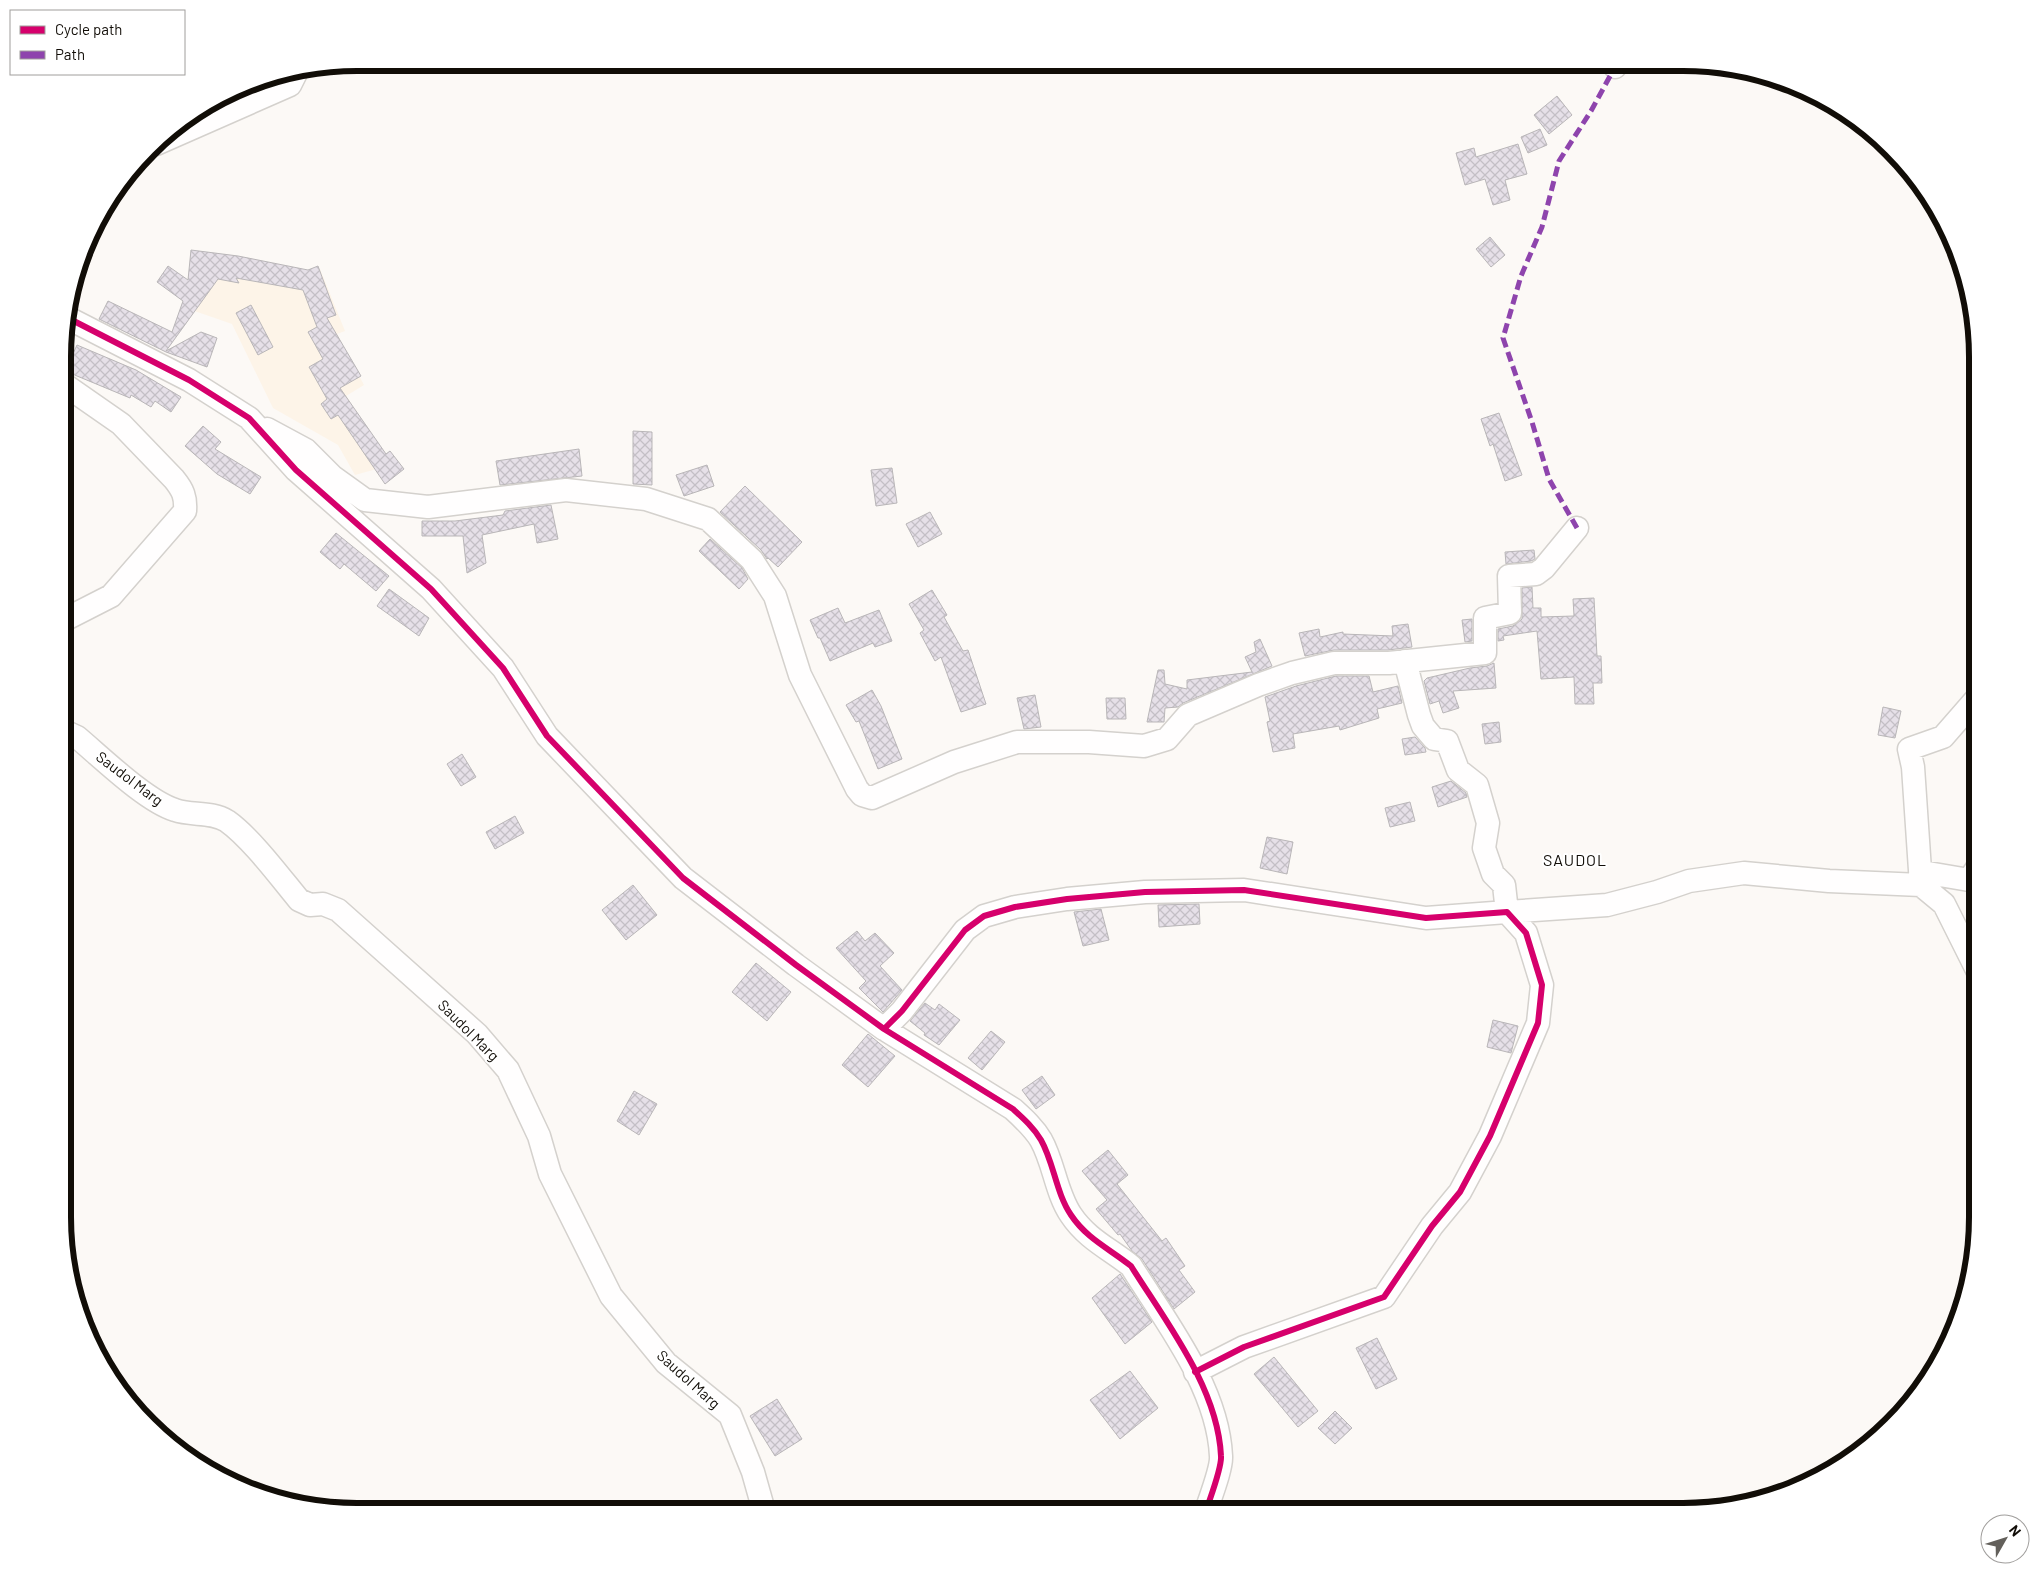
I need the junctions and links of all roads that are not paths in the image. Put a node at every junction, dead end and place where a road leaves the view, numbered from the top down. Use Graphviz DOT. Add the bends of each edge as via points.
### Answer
graph roads {
  1 [pos="293,79"];
  2 [pos="178,134"];
  3 [pos="74,321"];
  4 [pos="71,389"];
  5 [pos="249,418"];
  6 [pos="1577,528"];
  7 [pos="71,616"];
  8 [pos="1405,661"];
  9 [pos="1969,707"];
  10 [pos="71,734"];
  11 [pos="1969,880"];
  12 [pos="1921,884"];
  13 [pos="1507,912"];
  14 [pos="1969,954"];
  15 [pos="884,1030"];
  16 [pos="1195,1372"];
  17 [pos="762,1503"];
  18 [pos="1208,1503"];
  1 -- 2 [label="street" via="290,84"];
  3 -- 5 [label="street" via="189,380"];
  4 -- 7 [label="street" via="121,424 174,479 186,498 185,511 111,596"];
  5 -- 8 [label="street" via="306,450 332,477 365,500 428,507 566,490 646,499 708,519 752,560 775,596 800,675 857,789 862,795 872,798 954,762 1017,742 1144,746 1167,739 1188,715 1292,673 1334,663"];
  5 -- 15 [label="street" via="296,470 431,589 504,668 547,736 683,878"];
  6 -- 8 [label="street" via="1536,574 1509,576 1510,613 1485,618 1485,653"];
  8 -- 13 [label="street" via="1423,726 1434,739 1447,741 1458,770 1477,786 1488,823 1484,848 1493,874 1504,885"];
  9 -- 12 [label="street" via="1942,737 1908,749 1913,767"];
  10 -- 17 [label="street, Saudol Marg" via="150,797 175,810 209,814 225,820 238,830 299,900 338,910 477,1034 508,1070 539,1136 550,1174 610,1296 666,1363 730,1415"];
  11 -- 12 [label="street" via="1928,874"];
  12 -- 13 [label="street" via="1829,881 1744,872 1689,881 1607,905"];
  12 -- 14 [label="street" via="1944,904"];
  13 -- 15 [label="street" via="1426,918 1244,890 1067,898 984,916 965,930"];
  13 -- 16 [label="street" via="1526,933 1542,985 1538,1024 1490,1136 1460,1192 1432,1226 1384,1297 1244,1347"];
  15 -- 16 [label="street" via="1013,1109 1029,1123 1042,1141 1070,1214 1093,1240 1131,1266"];
  16 -- 18 [label="street" via="1215,1419 1222,1458"];
}
